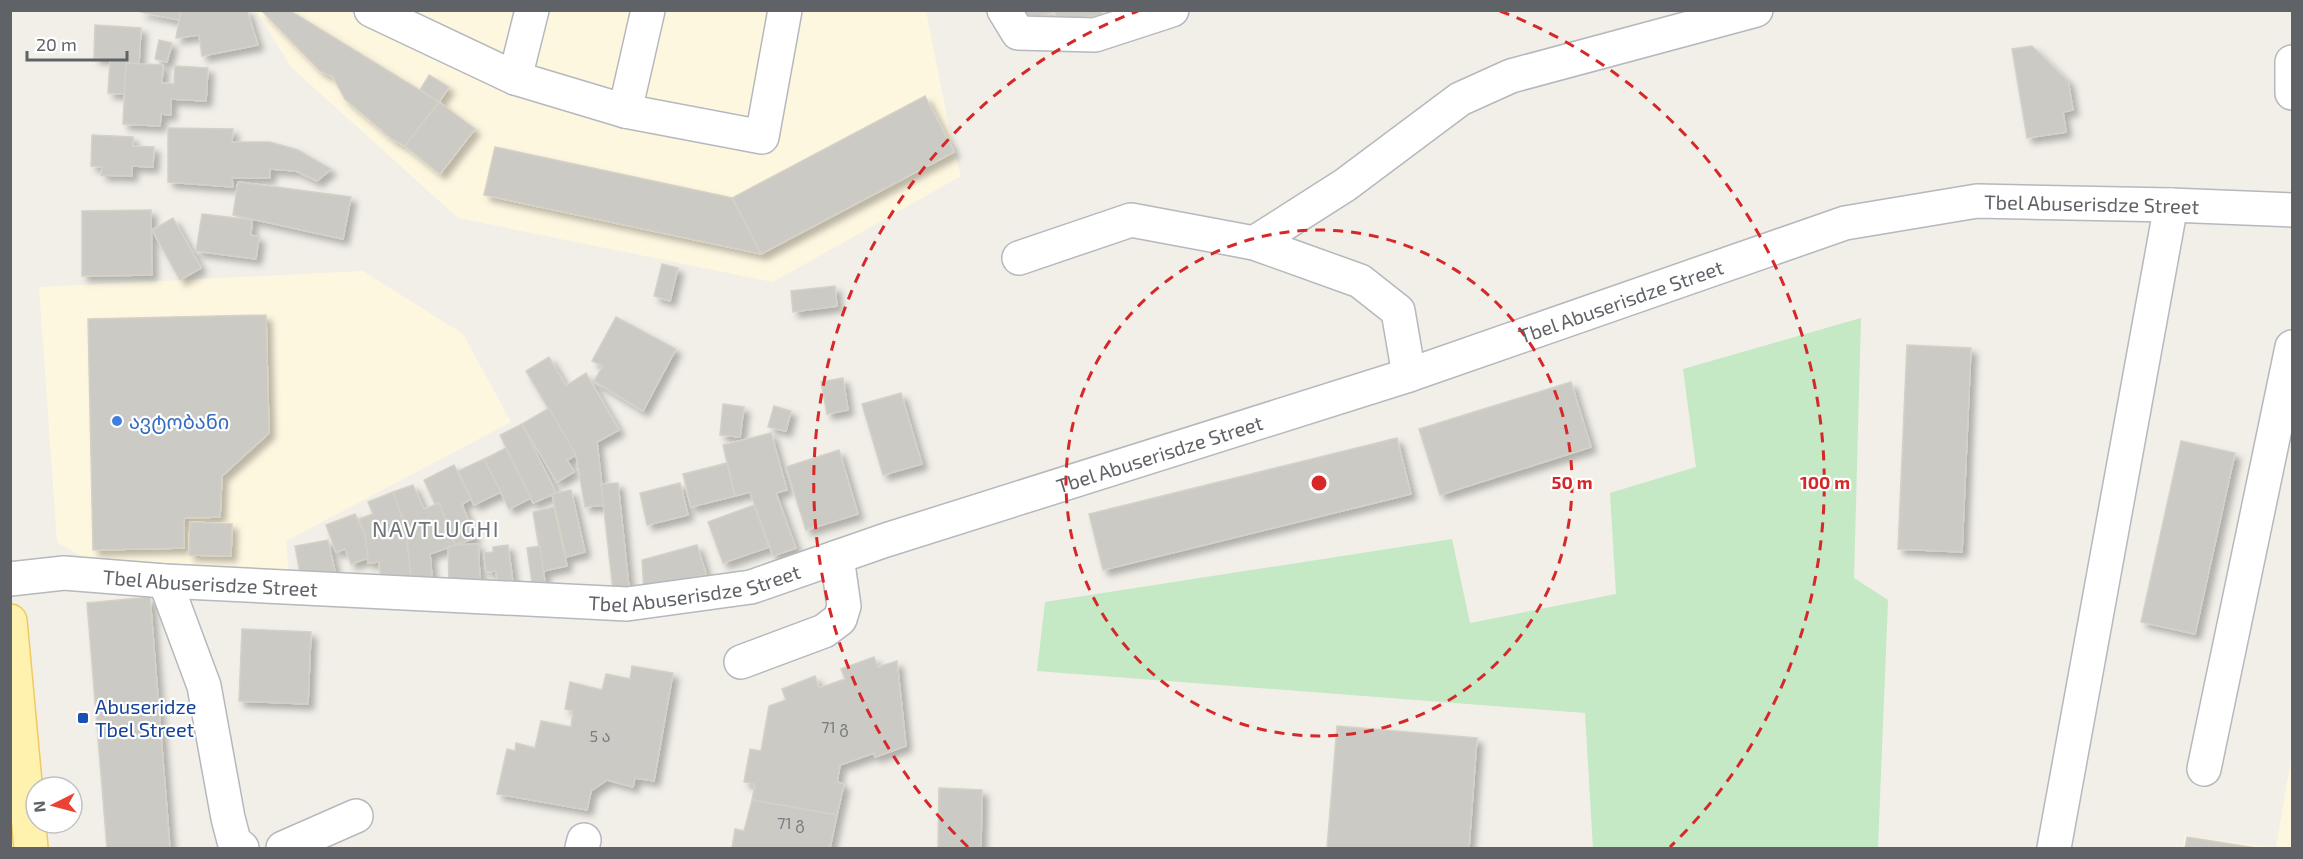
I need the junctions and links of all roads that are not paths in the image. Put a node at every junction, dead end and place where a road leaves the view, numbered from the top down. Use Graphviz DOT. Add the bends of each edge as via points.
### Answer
graph roads {
  1 [pos="371,10"];
  2 [pos="532,10"];
  3 [pos="648,10"];
  4 [pos="785,10"];
  5 [pos="1172,10"];
  6 [pos="1756,10"];
  7 [pos="1011,22"];
  8 [pos="2292,62"];
  9 [pos="515,78"];
  10 [pos="2292,93"];
  11 [pos="625,111"];
  12 [pos="2172,205"];
  13 [pos="2292,210"];
  14 [pos="1254,243"];
  15 [pos="1018,258"];
  16 [pos="2292,347"];
  17 [pos="1409,375"];
  18 [pos="837,557"];
  19 [pos="10,579"];
  20 [pos="165,581"];
  21 [pos="10,621"];
  22 [pos="741,662"];
  23 [pos="2204,769"];
  24 [pos="356,816"];
  25 [pos="31,849"];
  26 [pos="242,849"];
  27 [pos="284,849"];
  28 [pos="2054,849"];
  1 -- 9 [label="street"];
  2 -- 9 [label="street"];
  3 -- 11 [label="street"];
  4 -- 11 [label="street" via="762,137"];
  5 -- 7 [label="street" via="1095,35"];
  6 -- 14 [label="street" via="1511,76 1460,99 1345,185"];
  8 -- 10 [label="street"];
  9 -- 11 [label="street"];
  12 -- 13 [label="street, Tbel Abuserisdze Street"];
  12 -- 17 [label="street, Tbel Abuserisdze Street" via="1977,201 1845,223"];
  12 -- 28 [label="street"];
  14 -- 15 [label="street" via="1131,220"];
  14 -- 17 [label="street" via="1360,280 1398,311"];
  16 -- 23 [label="street"];
  17 -- 18 [label="street, Tbel Abuserisdze Street"];
  18 -- 20 [label="street, Tbel Abuserisdze Street" via="750,587 627,604"];
  18 -- 22 [label="street" via="844,606 840,619 824,631"];
  19 -- 20 [label="street, Tbel Abuserisdze Street" via="64,573"];
  20 -- 26 [label="street" via="204,686 228,818 234,841"];
  21 -- 25 [label="main road"];
  24 -- 27 [label="street"];
}
